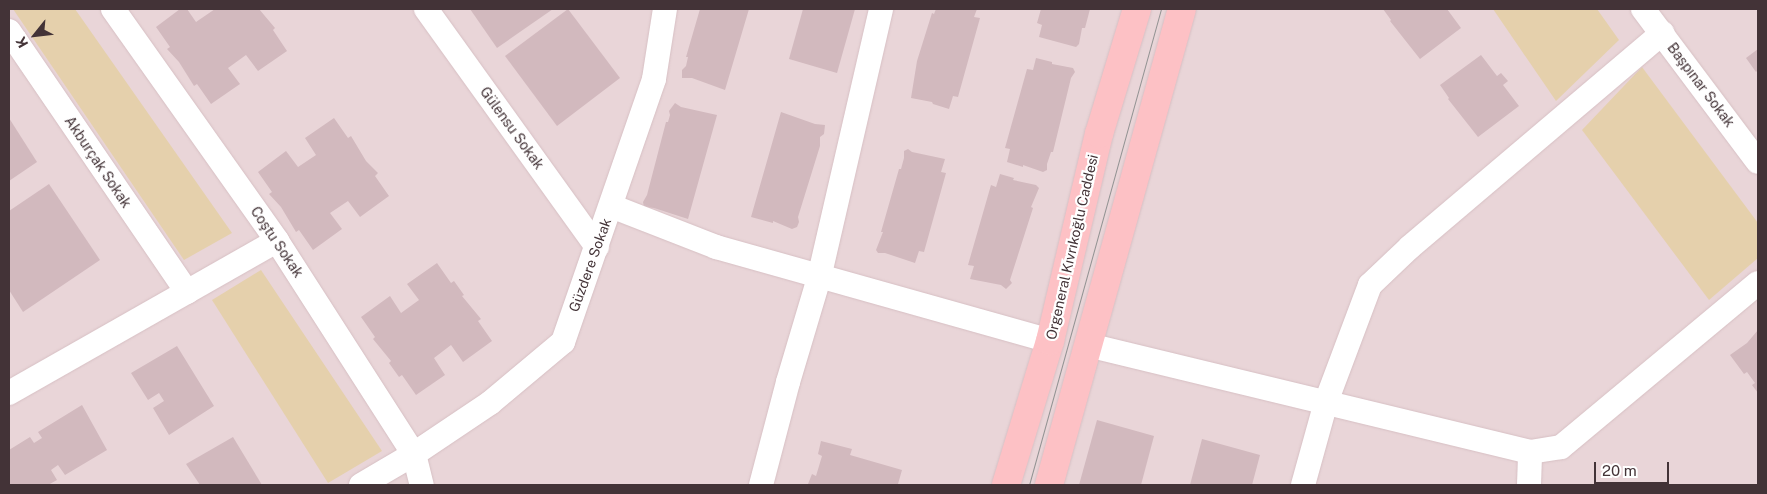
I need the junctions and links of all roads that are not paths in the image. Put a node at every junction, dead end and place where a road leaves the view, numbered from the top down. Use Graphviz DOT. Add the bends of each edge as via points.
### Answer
graph roads {
  1 [pos="113,9"];
  2 [pos="426,9"];
  3 [pos="665,9"];
  4 [pos="882,9"];
  5 [pos="1136,9"];
  6 [pos="1182,9"];
  7 [pos="1644,9"];
  8 [pos="9,32"];
  9 [pos="1662,33"];
  10 [pos="1758,162"];
  11 [pos="611,206"];
  12 [pos="277,241"];
  13 [pos="597,247"];
  14 [pos="819,278"];
  15 [pos="1758,283"];
  16 [pos="187,292"];
  17 [pos="1050,342"];
  18 [pos="1088,345"];
  19 [pos="9,393"];
  20 [pos="1326,402"];
  21 [pos="1530,452"];
  22 [pos="414,454"];
  23 [pos="361,485"];
  24 [pos="422,485"];
  25 [pos="761,485"];
  26 [pos="1006,485"];
  27 [pos="1049,485"];
  28 [pos="1303,485"];
  29 [pos="1529,485"];
  1 -- 12 [label="street, Coştu Sokak"];
  2 -- 13 [label="street, Gülensu Sokak"];
  3 -- 11 [label="street, Güzdere Sokak" via="654,78"];
  4 -- 14 [label="street"];
  5 -- 17 [label="main road, Orgeneral Kıvrıkoğlu Caddesi" via="1099,134"];
  6 -- 18 [label="main road"];
  7 -- 9 [label="street, Başpınar Sokak"];
  8 -- 16 [label="street, Akburçak Sokak"];
  9 -- 10 [label="street, Başpınar Sokak"];
  9 -- 20 [label="street" via="1410,247 1370,285"];
  11 -- 13 [label="street, Güzdere Sokak"];
  11 -- 14 [label="street" via="716,247"];
  12 -- 16 [label="street"];
  12 -- 22 [label="street, Coştu Sokak"];
  13 -- 22 [label="street, Güzdere Sokak" via="563,342 490,402"];
  14 -- 17 [label="street"];
  14 -- 25 [label="street"];
  15 -- 21 [label="street" via="1561,448"];
  16 -- 19 [label="street"];
  17 -- 26 [label="main road, Orgeneral Kıvrıkoğlu Caddesi"];
  18 -- 20 [label="street"];
  18 -- 27 [label="main road"];
  20 -- 21 [label="street"];
  20 -- 28 [label="street"];
  21 -- 29 [label="street"];
  22 -- 23 [label="street, Güzdere Sokak"];
  22 -- 24 [label="street, Coştu Sokak"];
}
